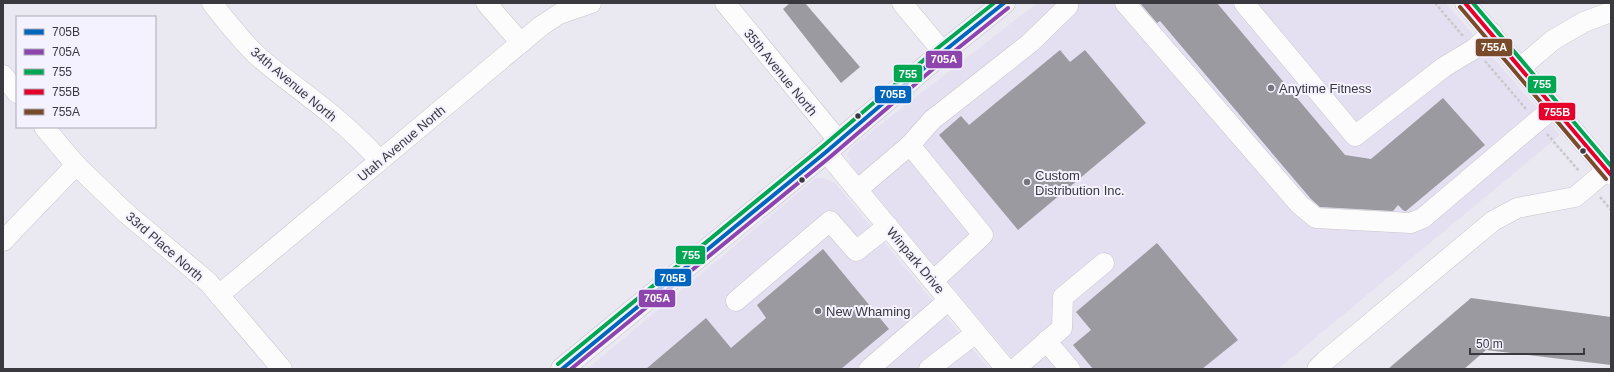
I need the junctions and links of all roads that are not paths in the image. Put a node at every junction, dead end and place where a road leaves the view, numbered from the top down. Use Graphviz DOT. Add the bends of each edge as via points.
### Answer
graph roads {
  1 [pos="212,3"];
  2 [pos="486,3"];
  3 [pos="591,3"];
  4 [pos="725,3"];
  5 [pos="1004,3"];
  6 [pos="1067,3"];
  7 [pos="1125,3"];
  8 [pos="1465,3"];
  9 [pos="1248,4"];
  10 [pos="910,6"];
  11 [pos="1611,12"];
  12 [pos="1492,33"];
  13 [pos="521,43"];
  14 [pos="943,52"];
  15 [pos="1520,68"];
  16 [pos="3,75"];
  17 [pos="16,92"];
  18 [pos="1554,107"];
  19 [pos="45,128"];
  20 [pos="910,145"];
  21 [pos="832,146"];
  22 [pos="380,161"];
  23 [pos="76,165"];
  24 [pos="1609,173"];
  25 [pos="857,190"];
  26 [pos="888,226"];
  27 [pos="3,241"];
  28 [pos="1104,263"];
  29 [pos="932,280"];
  30 [pos="219,295"];
  31 [pos="949,300"];
  32 [pos="736,301"];
  33 [pos="976,333"];
  34 [pos="1046,341"];
  35 [pos="282,369"];
  36 [pos="562,369"];
  37 [pos="869,369"];
  38 [pos="929,369"];
  39 [pos="1006,369"];
  40 [pos="1015,369"];
  41 [pos="1070,369"];
  42 [pos="1317,369"];
  1 -- 22 [label="street, 34th Avenue North" via="259,57 331,114"];
  2 -- 13 [label="street"];
  3 -- 13 [label="street, Utah Avenue North" via="559,14"];
  4 -- 21 [label="street, 35th Avenue North"];
  5 -- 14 [label="main road"];
  6 -- 20 [label="street" via="1068,6 1030,43 932,120"];
  7 -- 18 [label="street" via="1299,204 1316,218 1411,223 1423,218"];
  8 -- 12 [label="street"];
  9 -- 12 [label="street" via="1355,136"];
  10 -- 14 [label="street"];
  11 -- 15 [label="street" via="1584,22 1553,40"];
  12 -- 15 [label="street"];
  13 -- 22 [label="street, Utah Avenue North"];
  14 -- 21 [label="main road"];
  15 -- 18 [label="street"];
  16 -- 17 [label="street"];
  18 -- 24 [label="street"];
  19 -- 23 [label="street, 33rd Place North"];
  20 -- 25 [label="street"];
  20 -- 29 [label="street" via="983,235"];
  21 -- 25 [label="street, Winpark Drive"];
  21 -- 36 [label="main road"];
  22 -- 30 [label="street, Utah Avenue North"];
  23 -- 27 [label="street"];
  23 -- 30 [label="street, 33rd Place North" via="126,213 208,282"];
  24 -- 42 [label="street" via="1575,197 1517,208 1493,221"];
  25 -- 26 [label="street, Winpark Drive"];
  26 -- 29 [label="street, Winpark Drive"];
  26 -- 32 [label="street" via="856,251 830,221"];
  28 -- 34 [label="street" via="1063,297 1062,328"];
  29 -- 31 [label="street, Winpark Drive"];
  30 -- 35 [label="street, 33rd Place North"];
  31 -- 33 [label="street, Winpark Drive"];
  31 -- 37 [label="street"];
  33 -- 38 [label="street"];
  33 -- 39 [label="street, Winpark Drive"];
  34 -- 40 [label="street"];
  34 -- 41 [label="street"];
}
